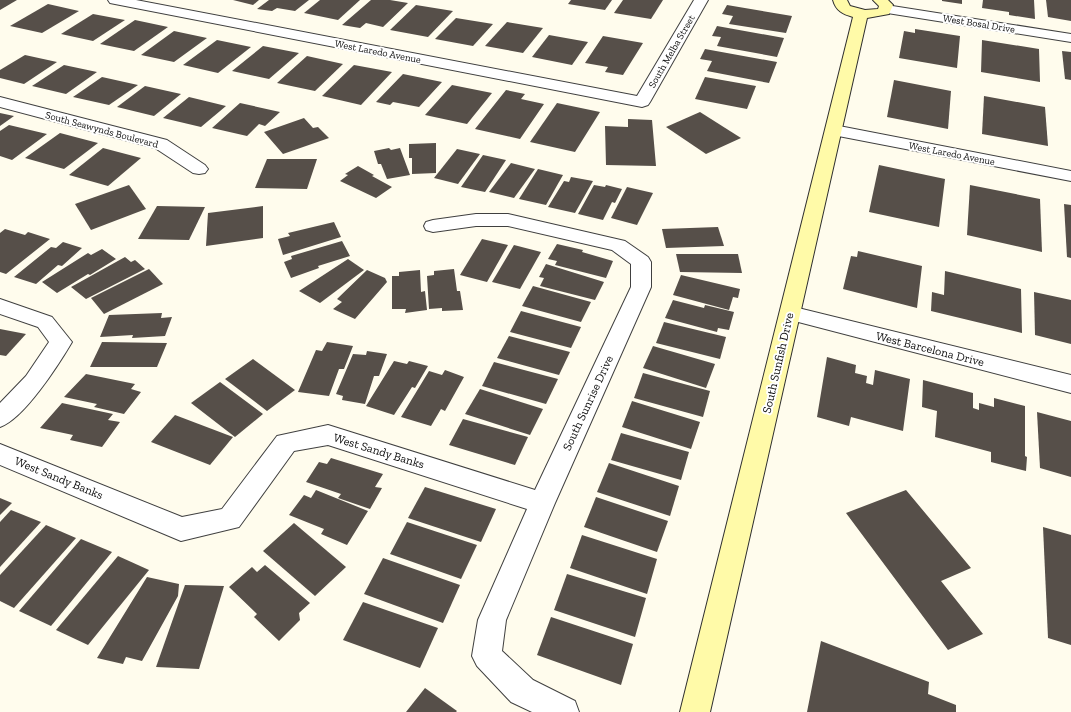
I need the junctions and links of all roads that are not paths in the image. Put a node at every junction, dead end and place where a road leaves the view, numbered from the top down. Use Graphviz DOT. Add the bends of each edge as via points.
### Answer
graph roads {
  1 [pos="114,0"];
  2 [pos="700,0"];
  3 [pos="839,0"];
  4 [pos="883,4"];
  5 [pos="861,14"];
  6 [pos="1071,38"];
  7 [pos="0,102"];
  8 [pos="642,102"];
  9 [pos="834,130"];
  10 [pos="199,169"];
  11 [pos="1071,176"];
  12 [pos="433,226"];
  13 [pos="0,306"];
  14 [pos="790,313"];
  15 [pos="1071,384"];
  16 [pos="0,418"];
  17 [pos="0,454"];
  18 [pos="542,503"];
  19 [pos="564,712"];
  20 [pos="694,712"];
  1 -- 8 [label="street, West Laredo Avenue"];
  2 -- 8 [label="street, South Melba Street"];
  3 -- 5 [label="street" via="842,7"];
  4 -- 5 [label="street" via="880,13"];
  4 -- 6 [label="street, West Bosal Drive"];
  5 -- 9 [label="street, South Sunfish Drive"];
  7 -- 10 [label="street, South Seawynds Boulevard" via="161,144"];
  9 -- 11 [label="street, West Laredo Avenue"];
  9 -- 14 [label="street, South Sunfish Drive"];
  12 -- 18 [label="street, South Sunrise Drive" via="476,220 508,220 618,245 641,262 641,287"];
  13 -- 16 [label="street" via="45,322 61,342 34,382"];
  14 -- 15 [label="street, West Barcelona Drive"];
  14 -- 20 [label="street, South Sunfish Drive"];
  17 -- 18 [label="street, West Sandy Banks" via="181,528 230,518 286,443 328,435"];
  18 -- 19 [label="street, South Sunrise Drive" via="492,620 487,656 522,691"];
}
